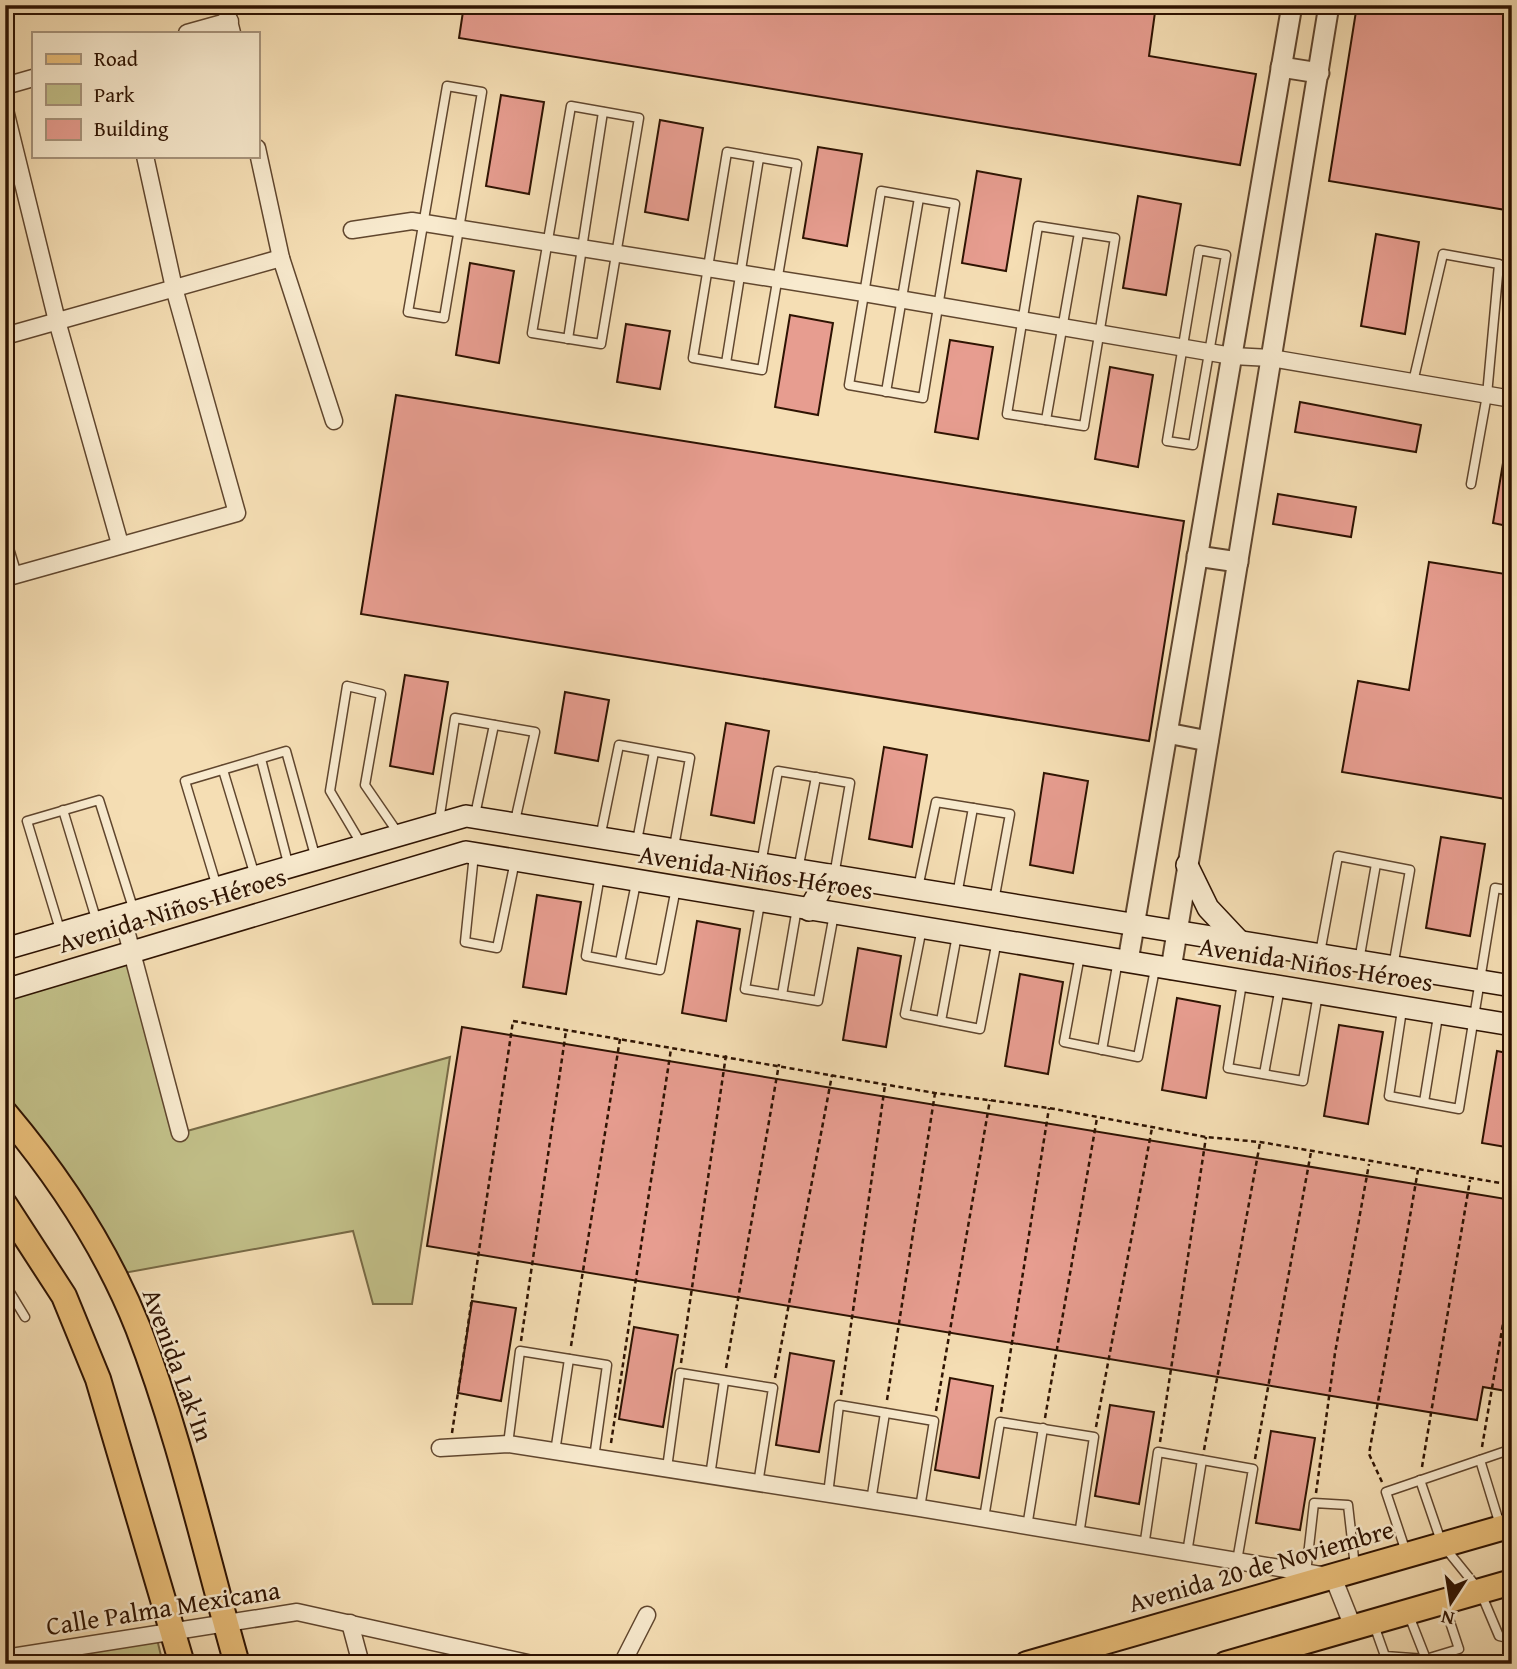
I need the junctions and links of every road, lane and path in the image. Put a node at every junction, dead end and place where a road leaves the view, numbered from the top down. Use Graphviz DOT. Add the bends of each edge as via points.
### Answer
graph roads {
  1 [pos="1292,5"];
  2 [pos="1329,5"];
  3 [pos="229,20"];
  4 [pos="190,32"];
  5 [pos="1282,66"];
  6 [pos="1319,73"];
  7 [pos="32,78"];
  8 [pos="5,86"];
  9 [pos="5,110"];
  10 [pos="603,112"];
  11 [pos="145,158"];
  12 [pos="259,158"];
  13 [pos="759,158"];
  14 [pos="919,198"];
  15 [pos="424,223"];
  16 [pos="459,229"];
  17 [pos="352,230"];
  18 [pos="1079,233"];
  19 [pos="547,243"];
  20 [pos="582,249"];
  21 [pos="615,254"];
  22 [pos="281,258"];
  23 [pos="708,269"];
  24 [pos="740,274"];
  25 [pos="778,279"];
  26 [pos="174,288"];
  27 [pos="864,293"];
  28 [pos="902,300"];
  29 [pos="938,306"];
  30 [pos="1022,320"];
  31 [pos="57,321"];
  32 [pos="1060,326"];
  33 [pos="1099,333"];
  34 [pos="5,336"];
  35 [pos="568,338"];
  36 [pos="1183,347"];
  37 [pos="1209,352"];
  38 [pos="1231,356"];
  39 [pos="1271,358"];
  40 [pos="726,363"];
  41 [pos="1413,382"];
  42 [pos="886,391"];
  43 [pos="1487,395"];
  44 [pos="1512,399"];
  45 [pos="1045,420"];
  46 [pos="334,421"];
  47 [pos="1471,484"];
  48 [pos="120,544"];
  49 [pos="5,550"];
  50 [pos="1197,556"];
  51 [pos="1238,562"];
  52 [pos="9,576"];
  53 [pos="494,725"];
  54 [pos="1167,733"];
  55 [pos="1208,741"];
  56 [pos="654,752"];
  57 [pos="261,759"];
  58 [pos="223,770"];
  59 [pos="816,777"];
  60 [pos="973,808"];
  61 [pos="62,810"];
  62 [pos="470,817"];
  63 [pos="438,824"];
  64 [pos="515,824"];
  65 [pos="400,835"];
  66 [pos="600,838"];
  67 [pos="637,844"];
  68 [pos="363,846"];
  69 [pos="674,850"];
  70 [pos="470,853"];
  71 [pos="316,859"];
  72 [pos="516,861"];
  73 [pos="1376,863"];
  74 [pos="761,864"];
  75 [pos="1188,865"];
  76 [pos="289,867"];
  77 [pos="797,870"];
  78 [pos="600,875"];
  79 [pos="831,875"];
  80 [pos="255,876"];
  81 [pos="637,881"];
  82 [pos="217,887"];
  83 [pos="676,888"];
  84 [pos="918,889"];
  85 [pos="1512,891"];
  86 [pos="957,895"];
  87 [pos="994,901"];
  88 [pos="761,902"];
  89 [pos="803,909"];
  90 [pos="128,913"];
  91 [pos="834,914"];
  92 [pos="97,922"];
  93 [pos="1134,924"];
  94 [pos="922,928"];
  95 [pos="1177,931"];
  96 [pos="61,933"];
  97 [pos="958,934"];
  98 [pos="997,940"];
  99 [pos="1239,941"];
  100 [pos="5,949"];
  101 [pos="131,951"];
  102 [pos="1080,954"];
  103 [pos="1320,955"];
  104 [pos="1123,961"];
  105 [pos="1359,961"];
  106 [pos="620,962"];
  107 [pos="1163,967"];
  108 [pos="1393,967"];
  109 [pos="1242,980"];
  110 [pos="1480,981"];
  111 [pos="1280,986"];
  112 [pos="1512,986"];
  113 [pos="5,990"];
  114 [pos="1318,993"];
  115 [pos="782,995"];
  116 [pos="1402,1007"];
  117 [pos="1438,1013"];
  118 [pos="1473,1018"];
  119 [pos="941,1021"];
  120 [pos="1512,1025"];
  121 [pos="566,1031"];
  122 [pos="620,1039"];
  123 [pos="671,1048"];
  124 [pos="1102,1050"];
  125 [pos="726,1055"];
  126 [pos="779,1064"];
  127 [pos="832,1074"];
  128 [pos="1264,1074"];
  129 [pos="885,1085"];
  130 [pos="935,1093"];
  131 [pos="990,1099"];
  132 [pos="1424,1102"];
  133 [pos="1049,1108"];
  134 [pos="5,1113"];
  135 [pos="1097,1117"];
  136 [pos="1152,1128"];
  137 [pos="180,1133"];
  138 [pos="1206,1137"];
  139 [pos="1260,1142"];
  140 [pos="1311,1152"];
  141 [pos="1369,1163"];
  142 [pos="1418,1170"];
  143 [pos="1470,1179"];
  144 [pos="1512,1185"];
  145 [pos="9,1220"];
  146 [pos="1512,1271"];
  147 [pos="5,1284"];
  148 [pos="25,1317"];
  149 [pos="520,1351"];
  150 [pos="569,1359"];
  151 [pos="680,1373"];
  152 [pos="724,1381"];
  153 [pos="773,1388"];
  154 [pos="839,1405"];
  155 [pos="885,1413"];
  156 [pos="934,1421"];
  157 [pos="1000,1422"];
  158 [pos="1043,1429"];
  159 [pos="1094,1437"];
  160 [pos="508,1444"];
  161 [pos="445,1448"];
  162 [pos="1512,1449"];
  163 [pos="555,1452"];
  164 [pos="1158,1452"];
  165 [pos="602,1459"];
  166 [pos="1202,1460"];
  167 [pos="1480,1460"];
  168 [pos="1253,1469"];
  169 [pos="666,1470"];
  170 [pos="710,1476"];
  171 [pos="1420,1480"];
  172 [pos="758,1484"];
  173 [pos="1386,1492"];
  174 [pos="828,1494"];
  175 [pos="871,1501"];
  176 [pos="1314,1503"];
  177 [pos="920,1508"];
  178 [pos="984,1518"];
  179 [pos="1506,1526"];
  180 [pos="1027,1527"];
  181 [pos="1079,1535"];
  182 [pos="1443,1544"];
  183 [pos="1144,1546"];
  184 [pos="1187,1553"];
  185 [pos="1407,1555"];
  186 [pos="1237,1561"];
  187 [pos="1306,1573"];
  188 [pos="1344,1574"];
  189 [pos="1512,1582"];
  190 [pos="1480,1591"];
  191 [pos="1443,1602"];
  192 [pos="1407,1612"];
  193 [pos="647,1615"];
  194 [pos="226,1623"];
  195 [pos="350,1623"];
  196 [pos="1363,1624"];
  197 [pos="174,1631"];
  198 [pos="1512,1639"];
  199 [pos="483,1658"];
  200 [pos="7,1660"];
  201 [pos="1426,1660"];
  202 [pos="182,1664"];
  203 [pos="237,1664"];
  204 [pos="362,1664"];
  205 [pos="532,1664"];
  206 [pos="622,1664"];
  207 [pos="1027,1664"];
  208 [pos="1226,1664"];
  1 -- 5 [label="street"];
  2 -- 6 [label="street"];
  3 -- 4 [label="street"];
  5 -- 6 [label="street"];
  5 -- 38 [label="street"];
  6 -- 39 [label="street"];
  7 -- 8 [label="street"];
  9 -- 31 [label="street"];
  10 -- 19 [label="lane" via="570,106"];
  10 -- 20 [label="lane"];
  10 -- 21 [label="lane" via="639,118"];
  11 -- 26 [label="street"];
  12 -- 22 [label="street"];
  13 -- 23 [label="lane" via="727,152"];
  13 -- 24 [label="lane"];
  13 -- 25 [label="lane" via="797,164"];
  14 -- 27 [label="lane" via="881,191"];
  14 -- 28 [label="lane"];
  14 -- 29 [label="lane" via="955,204"];
  15 -- 16 [label="street"];
  15 -- 16 [label="lane" via="408,312 444,318"];
  15 -- 16 [label="lane" via="447,86 482,92"];
  15 -- 17 [label="street"];
  16 -- 19 [label="street"];
  18 -- 30 [label="lane" via="1038,226"];
  18 -- 32 [label="lane"];
  18 -- 33 [label="lane" via="1115,238"];
  19 -- 20 [label="street"];
  19 -- 35 [label="lane" via="532,332"];
  20 -- 21 [label="street"];
  20 -- 35 [label="lane"];
  21 -- 23 [label="street"];
  21 -- 35 [label="lane" via="601,344"];
  22 -- 26 [label="street"];
  22 -- 46 [label="street"];
  23 -- 24 [label="street"];
  23 -- 40 [label="lane" via="693,358"];
  24 -- 25 [label="street"];
  24 -- 40 [label="lane"];
  25 -- 27 [label="street"];
  25 -- 40 [label="lane" via="762,370"];
  26 -- 31 [label="street"];
  26 -- 48 [label="street" via="237,513"];
  27 -- 28 [label="street"];
  27 -- 42 [label="lane" via="849,386"];
  28 -- 29 [label="street"];
  28 -- 42 [label="lane"];
  29 -- 30 [label="street"];
  29 -- 42 [label="lane" via="923,398"];
  30 -- 32 [label="street"];
  30 -- 45 [label="lane" via="1007,414"];
  31 -- 34 [label="street"];
  31 -- 48 [label="street"];
  32 -- 33 [label="street"];
  32 -- 45 [label="lane"];
  33 -- 36 [label="street"];
  33 -- 45 [label="lane" via="1084,426"];
  36 -- 37 [label="street"];
  36 -- 37 [label="lane" via="1167,441 1193,445"];
  36 -- 37 [label="lane" via="1199,250 1226,255"];
  37 -- 38 [label="street"];
  38 -- 39 [label="street"];
  38 -- 50 [label="street"];
  39 -- 41 [label="street"];
  39 -- 51 [label="street"];
  41 -- 43 [label="street"];
  41 -- 43 [label="lane" via="1443,254 1499,264"];
  43 -- 44 [label="street"];
  43 -- 47 [label="lane"];
  48 -- 52 [label="street"];
  49 -- 52 [label="street"];
  50 -- 51 [label="street"];
  50 -- 54 [label="street"];
  51 -- 55 [label="street"];
  53 -- 62 [label="lane"];
  53 -- 63 [label="lane" via="455,718"];
  53 -- 64 [label="lane" via="535,732"];
  54 -- 55 [label="street"];
  54 -- 93 [label="street"];
  55 -- 75 [label="street"];
  56 -- 66 [label="lane" via="619,745"];
  56 -- 67 [label="lane"];
  56 -- 69 [label="lane" via="690,758"];
  57 -- 58 [label="lane"];
  57 -- 71 [label="lane" via="286,751"];
  57 -- 76 [label="lane"];
  58 -- 80 [label="lane"];
  58 -- 82 [label="lane" via="185,781"];
  59 -- 74 [label="lane" via="778,771"];
  59 -- 77 [label="lane"];
  59 -- 79 [label="lane" via="850,783"];
  60 -- 84 [label="lane" via="936,802"];
  60 -- 86 [label="lane"];
  60 -- 87 [label="lane" via="1010,814"];
  61 -- 90 [label="lane" via="99,800"];
  61 -- 92 [label="lane"];
  61 -- 96 [label="lane" via="27,821"];
  62 -- 63 [label="main road, Avenida Niños Héroes"];
  62 -- 64 [label="main road, Avenida Niños Héroes"];
  62 -- 70 [label="main road"];
  63 -- 65 [label="main road, Avenida Niños Héroes"];
  64 -- 66 [label="main road, Avenida Niños Héroes"];
  65 -- 68 [label="main road, Avenida Niños Héroes"];
  65 -- 68 [label="lane" via="365,785 381,694 347,686 330,790"];
  66 -- 67 [label="main road, Avenida Niños Héroes"];
  67 -- 69 [label="main road, Avenida Niños Héroes"];
  68 -- 71 [label="main road, Avenida Niños Héroes"];
  69 -- 74 [label="main road, Avenida Niños Héroes"];
  70 -- 72 [label="main road, Avenida Niños Héroes"];
  70 -- 72 [label="lane" via="465,942 497,948"];
  70 -- 101 [label="main road, Avenida Niños Héroes"];
  71 -- 76 [label="main road, Avenida Niños Héroes"];
  72 -- 78 [label="main road, Avenida Niños Héroes"];
  73 -- 103 [label="lane" via="1338,856"];
  73 -- 105 [label="lane"];
  73 -- 108 [label="lane" via="1410,870"];
  74 -- 77 [label="main road, Avenida Niños Héroes"];
  75 -- 95 [label="street"];
  75 -- 99 [label="main road" via="1208,908"];
  76 -- 80 [label="main road, Avenida Niños Héroes"];
  77 -- 79 [label="main road, Avenida Niños Héroes"];
  78 -- 81 [label="main road, Avenida Niños Héroes"];
  78 -- 106 [label="lane" via="586,956"];
  79 -- 84 [label="main road, Avenida Niños Héroes"];
  79 -- 89 [label="main road"];
  80 -- 82 [label="main road, Avenida Niños Héroes"];
  81 -- 83 [label="main road, Avenida Niños Héroes"];
  81 -- 106 [label="lane"];
  82 -- 90 [label="main road, Avenida Niños Héroes"];
  83 -- 88 [label="main road, Avenida Niños Héroes"];
  83 -- 106 [label="lane" via="660,970"];
  84 -- 86 [label="main road, Avenida Niños Héroes"];
  85 -- 110 [label="lane" via="1495,888"];
  86 -- 87 [label="main road, Avenida Niños Héroes"];
  87 -- 93 [label="main road, Avenida Niños Héroes"];
  88 -- 89 [label="main road, Avenida Niños Héroes"];
  88 -- 115 [label="lane" via="745,989"];
  89 -- 91 [label="main road, Avenida Niños Héroes"];
  89 -- 115 [label="lane"];
  90 -- 92 [label="main road, Avenida Niños Héroes"];
  90 -- 101 [label="street"];
  91 -- 94 [label="main road, Avenida Niños Héroes"];
  91 -- 115 [label="lane" via="818,1001"];
  92 -- 96 [label="main road, Avenida Niños Héroes"];
  93 -- 95 [label="main road, Avenida Niños Héroes"];
  93 -- 104 [label="street"];
  94 -- 97 [label="main road, Avenida Niños Héroes"];
  94 -- 119 [label="lane" via="905,1014"];
  95 -- 99 [label="main road, Avenida Niños Héroes"];
  95 -- 107 [label="street"];
  96 -- 100 [label="main road, Avenida Niños Héroes"];
  97 -- 98 [label="main road, Avenida Niños Héroes"];
  97 -- 119 [label="lane"];
  98 -- 102 [label="main road, Avenida Niños Héroes"];
  98 -- 119 [label="lane" via="980,1029"];
  99 -- 103 [label="main road, Avenida Niños Héroes"];
  101 -- 113 [label="main road, Avenida Niños Héroes"];
  101 -- 137 [label="street"];
  102 -- 104 [label="main road, Avenida Niños Héroes"];
  102 -- 124 [label="lane" via="1065,1042"];
  103 -- 105 [label="main road, Avenida Niños Héroes"];
  104 -- 107 [label="main road, Avenida Niños Héroes"];
  104 -- 124 [label="lane"];
  105 -- 108 [label="main road, Avenida Niños Héroes"];
  107 -- 109 [label="main road, Avenida Niños Héroes"];
  107 -- 124 [label="lane" via="1138,1057"];
  108 -- 110 [label="main road, Avenida Niños Héroes"];
  109 -- 111 [label="main road, Avenida Niños Héroes"];
  109 -- 128 [label="lane" via="1228,1068"];
  110 -- 112 [label="main road, Avenida Niños Héroes"];
  110 -- 118 [label="lane"];
  111 -- 114 [label="main road, Avenida Niños Héroes"];
  111 -- 128 [label="lane"];
  114 -- 116 [label="main road, Avenida Niños Héroes"];
  114 -- 128 [label="lane" via="1303,1081"];
  116 -- 117 [label="main road, Avenida Niños Héroes"];
  116 -- 132 [label="lane" via="1389,1096"];
  117 -- 118 [label="main road, Avenida Niños Héroes"];
  117 -- 132 [label="lane"];
  118 -- 120 [label="main road, Avenida Niños Héroes"];
  118 -- 132 [label="lane" via="1459,1109"];
  121 -- 122 [label="path"];
  121 -- 149 [label="path"];
  121 -- 161 [label="path" via="513,1021"];
  122 -- 123 [label="path"];
  122 -- 150 [label="path"];
  123 -- 125 [label="path"];
  123 -- 165 [label="path"];
  125 -- 126 [label="path"];
  125 -- 151 [label="path"];
  126 -- 127 [label="path"];
  126 -- 152 [label="path"];
  127 -- 129 [label="path"];
  127 -- 153 [label="path"];
  129 -- 130 [label="path"];
  129 -- 154 [label="path"];
  130 -- 131 [label="path"];
  130 -- 155 [label="path"];
  131 -- 133 [label="path"];
  131 -- 156 [label="path"];
  133 -- 135 [label="path"];
  133 -- 157 [label="path"];
  134 -- 194 [label="main road, Avenida Lak'In" via="48,1163 101,1251 137,1326 162,1394"];
  135 -- 136 [label="path"];
  135 -- 158 [label="path"];
  136 -- 138 [label="path"];
  136 -- 159 [label="path"];
  138 -- 139 [label="path"];
  138 -- 164 [label="path"];
  139 -- 140 [label="path"];
  139 -- 166 [label="path"];
  140 -- 141 [label="path"];
  140 -- 168 [label="path"];
  141 -- 142 [label="path"];
  141 -- 176 [label="path"];
  142 -- 143 [label="path"];
  142 -- 173 [label="path" via="1369,1454"];
  143 -- 144 [label="path"];
  143 -- 171 [label="path"];
  145 -- 197 [label="main road" via="64,1296 98,1379"];
  146 -- 167 [label="path"];
  147 -- 148 [label="lane"];
  149 -- 150 [label="lane"];
  149 -- 160 [label="lane"];
  150 -- 163 [label="lane"];
  150 -- 165 [label="lane" via="607,1365"];
  151 -- 152 [label="lane"];
  151 -- 169 [label="lane"];
  152 -- 153 [label="lane"];
  152 -- 170 [label="lane"];
  153 -- 172 [label="lane"];
  154 -- 155 [label="lane"];
  154 -- 174 [label="lane"];
  155 -- 156 [label="lane"];
  155 -- 175 [label="lane"];
  156 -- 177 [label="lane"];
  157 -- 158 [label="lane"];
  157 -- 178 [label="lane"];
  158 -- 159 [label="lane"];
  158 -- 180 [label="lane"];
  159 -- 181 [label="lane"];
  160 -- 161 [label="street"];
  160 -- 163 [label="street"];
  162 -- 167 [label="lane"];
  163 -- 165 [label="street"];
  164 -- 166 [label="lane"];
  164 -- 183 [label="lane"];
  165 -- 169 [label="street"];
  166 -- 168 [label="lane"];
  166 -- 184 [label="lane"];
  167 -- 171 [label="lane"];
  167 -- 179 [label="lane"];
  168 -- 186 [label="lane"];
  169 -- 170 [label="street"];
  170 -- 172 [label="street"];
  171 -- 173 [label="lane"];
  171 -- 182 [label="lane"];
  172 -- 174 [label="street"];
  173 -- 185 [label="lane"];
  174 -- 175 [label="street"];
  175 -- 177 [label="street"];
  176 -- 187 [label="lane"];
  176 -- 188 [label="lane" via="1348,1505"];
  177 -- 178 [label="street"];
  178 -- 180 [label="street"];
  179 -- 182 [label="main road, Avenida 20 de Noviembre"];
  180 -- 181 [label="street"];
  181 -- 183 [label="street"];
  182 -- 185 [label="main road, Avenida 20 de Noviembre"];
  182 -- 190 [label="lane"];
  183 -- 184 [label="street"];
  184 -- 186 [label="street"];
  185 -- 188 [label="main road, Avenida 20 de Noviembre"];
  186 -- 187 [label="street"];
  187 -- 188 [label="street"];
  188 -- 196 [label="street"];
  188 -- 207 [label="main road, Avenida 20 de Noviembre"];
  189 -- 190 [label="main road"];
  190 -- 191 [label="main road"];
  190 -- 198 [label="lane" via="1499,1636"];
  191 -- 192 [label="main road"];
  191 -- 201 [label="lane" via="1459,1649"];
  192 -- 196 [label="main road"];
  192 -- 201 [label="lane"];
  193 -- 206 [label="street"];
  194 -- 195 [label="street, Calle Palma Mexicana" via="297,1612"];
  194 -- 197 [label="street, Calle Palma Mexicana"];
  194 -- 203 [label="main road, Avenida Lak'In"];
  195 -- 199 [label="street, Calle Palma Mexicana"];
  195 -- 204 [label="street"];
  196 -- 201 [label="lane" via="1385,1656"];
  196 -- 208 [label="main road"];
  197 -- 200 [label="street, Calle Palma Mexicana"];
  197 -- 202 [label="main road"];
  199 -- 205 [label="street, Calle Palma Mexicana"];
}
